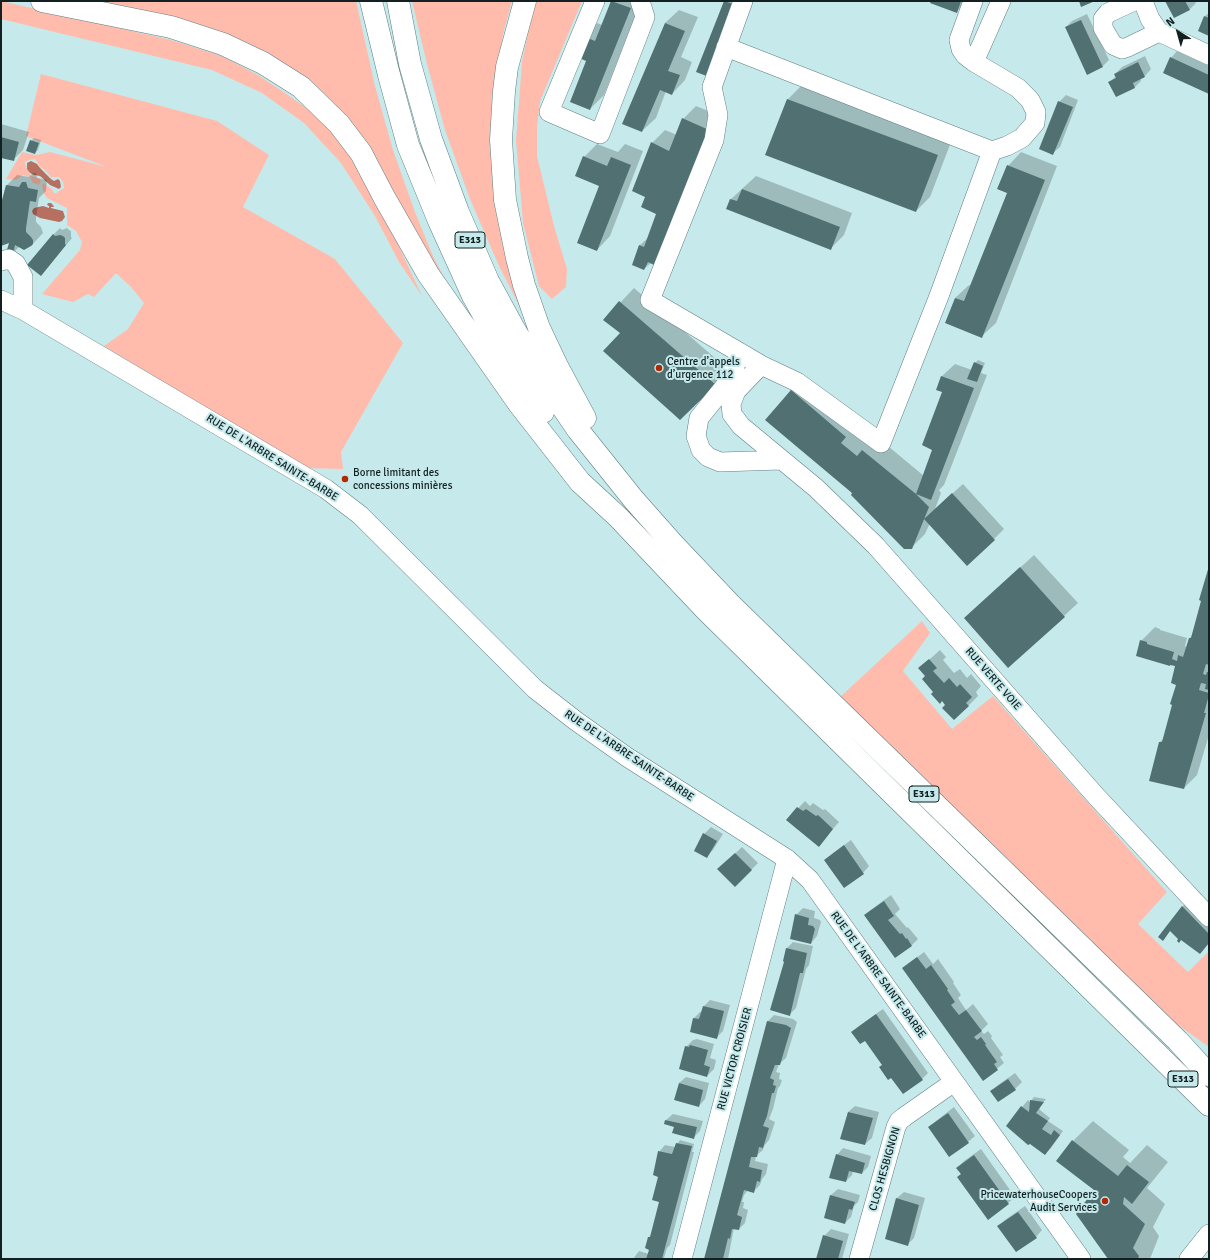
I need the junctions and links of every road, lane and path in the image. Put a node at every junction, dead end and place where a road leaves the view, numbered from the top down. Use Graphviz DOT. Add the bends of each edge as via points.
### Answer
graph roads {
  1 [pos="42,1"];
  2 [pos="371,1"];
  3 [pos="398,1"];
  4 [pos="525,1"];
  5 [pos="594,1"];
  6 [pos="640,1"];
  7 [pos="743,1"];
  8 [pos="973,1"];
  9 [pos="1001,1"];
  10 [pos="1134,1"];
  11 [pos="1143,1"];
  12 [pos="1159,32"];
  13 [pos="726,47"];
  14 [pos="1209,55"];
  15 [pos="974,62"];
  16 [pos="992,151"];
  17 [pos="1,261"];
  18 [pos="1,300"];
  19 [pos="23,310"];
  20 [pos="740,353"];
  21 [pos="761,365"];
  22 [pos="732,414"];
  23 [pos="696,436"];
  24 [pos="597,455"];
  25 [pos="776,455"];
  26 [pos="618,518"];
  27 [pos="787,859"];
  28 [pos="1209,917"];
  29 [pos="1178,1041"];
  30 [pos="1209,1060"];
  31 [pos="1209,1074"];
  32 [pos="954,1082"];
  33 [pos="1209,1105"];
  34 [pos="1209,1234"];
  35 [pos="682,1259"];
  36 [pos="859,1259"];
  37 [pos="1081,1259"];
  38 [pos="1189,1259"];
  1 -- 26 [label="highway" via="171,27 215,41 262,63 301,87 339,124 362,153 384,198 428,274 519,404 580,482"];
  2 -- 26 [label="highway, E313" via="408,145 473,296 516,373"];
  3 -- 24 [label="highway, E313" via="410,64 429,131 464,226 488,281 512,327 560,404"];
  4 -- 24 [label="highway" via="507,67 504,91 501,140 505,200 524,285 539,328 587,422"];
  5 -- 6 [label="street" via="549,112 600,134 645,17"];
  7 -- 13 [label="street"];
  8 -- 15 [label="street" via="959,40 965,55"];
  9 -- 15 [label="street"];
  10 -- 12 [label="street" via="1108,13 1103,19 1103,28 1113,45 1122,49"];
  11 -- 12 [label="street" via="1150,19"];
  12 -- 14 [label="street"];
  13 -- 16 [label="street"];
  13 -- 20 [label="street" via="712,87 718,115 714,140 650,300"];
  15 -- 16 [label="street" via="1018,88 1030,100 1036,112 1035,123 1022,138"];
  16 -- 21 [label="street" via="882,443 797,382"];
  17 -- 19 [label="street" via="9,260 16,264 24,277"];
  18 -- 19 [label="street, RUE DE L'ARBRE SAINTE-BARBE"];
  19 -- 27 [label="street, RUE DE L'ARBRE SAINTE-BARBE" via="326,489 360,516 535,689 576,722"];
  20 -- 21 [label="street"];
  20 -- 23 [label="street" via="725,386 698,418"];
  21 -- 22 [label="street" via="736,391 731,404"];
  22 -- 23 [label="street" via="723,413 713,417 704,423"];
  22 -- 25 [label="street, RUE VERTE VOIE" via="741,426"];
  23 -- 25 [label="street" via="701,450 708,457 720,462"];
  24 -- 29 [label="highway, E313" via="673,544 730,604"];
  25 -- 28 [label="street, RUE VERTE VOIE" via="816,488 876,546 1095,794"];
  26 -- 33 [label="highway, E313" via="706,610"];
  27 -- 32 [label="street, RUE DE L'ARBRE SAINTE-BARBE" via="810,880"];
  27 -- 35 [label="street, RUE VICTOR CROISIER"];
  29 -- 30 [label="highway"];
  29 -- 31 [label="highway, E313"];
  32 -- 36 [label="street, CLOS HESBIGNON" via="898,1121"];
  32 -- 37 [label="street, RUE DE L'ARBRE SAINTE-BARBE"];
  34 -- 38 [label="street"];
}
